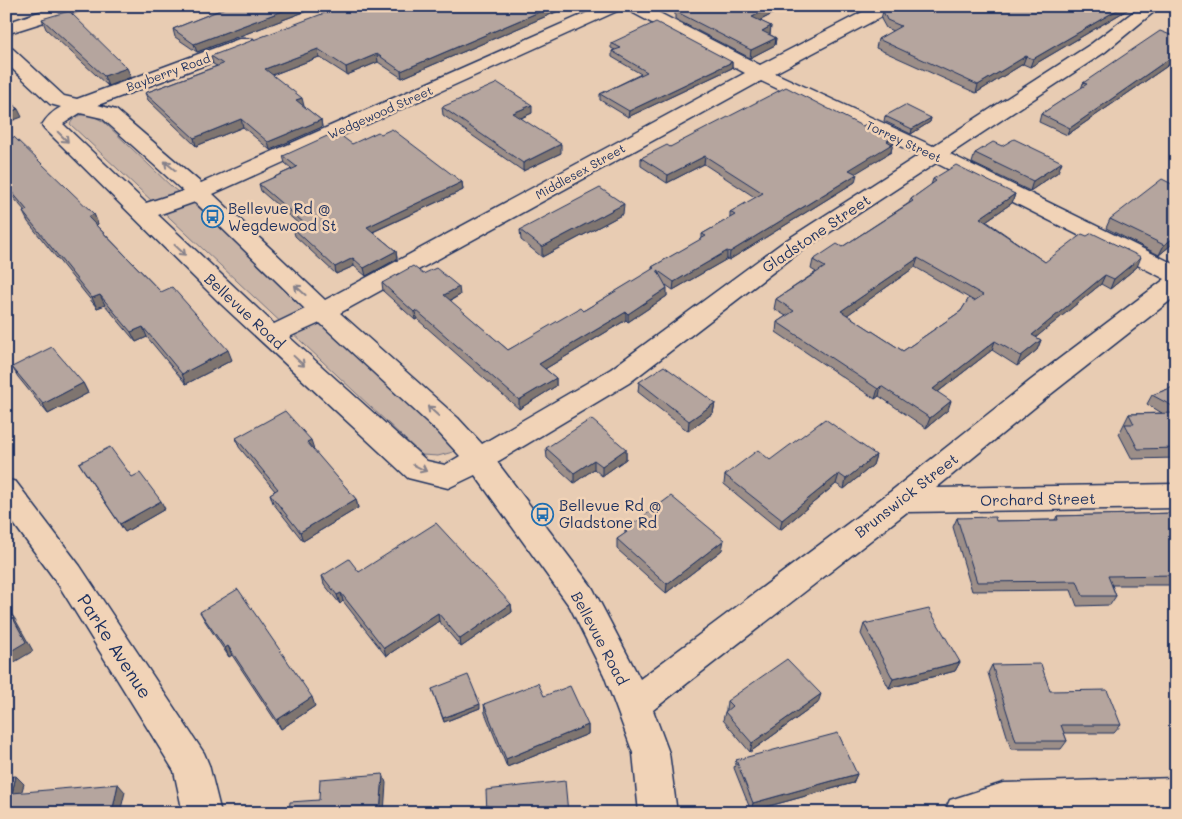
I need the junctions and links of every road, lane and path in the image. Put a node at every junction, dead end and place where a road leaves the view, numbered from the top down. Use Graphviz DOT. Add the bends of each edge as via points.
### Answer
graph roads {
  1 [pos="76,6"];
  2 [pos="617,6"];
  3 [pos="632,6"];
  4 [pos="888,6"];
  5 [pos="1152,6"];
  6 [pos="6,29"];
  7 [pos="262,37"];
  8 [pos="6,53"];
  9 [pos="760,73"];
  10 [pos="77,106"];
  11 [pos="934,154"];
  12 [pos="198,193"];
  13 [pos="140,213"];
  14 [pos="1176,275"];
  15 [pos="1176,283"];
  16 [pos="324,311"];
  17 [pos="271,335"];
  18 [pos="479,459"];
  19 [pos="6,490"];
  20 [pos="1176,496"];
  21 [pos="901,500"];
  22 [pos="634,704"];
  23 [pos="1176,796"];
  24 [pos="202,813"];
  25 [pos="658,813"];
  26 [pos="963,813"];
  1 -- 6 [label="street"];
  2 -- 12 [label="street, Wedgewood Street"];
  3 -- 9 [label="street, Torrey Street"];
  4 -- 9 [label="street, Middlesex Street"];
  5 -- 11 [label="street, Gladstone Street" via="1098,48"];
  7 -- 10 [label="street, Bayberry Road"];
  8 -- 10 [label="street, Bellevue Road" via="56,100"];
  9 -- 11 [label="street, Torrey Street"];
  9 -- 16 [label="street, Middlesex Street"];
  12 -- 10 [label="street, Bellevue Road, one-way" via="109,114"];
  10 -- 13 [label="street, Bellevue Road, one-way" via="57,118 52,126"];
  11 -- 14 [label="street, Torrey Street"];
  11 -- 18 [label="street, Gladstone Street" via="790,248 620,376"];
  12 -- 13 [label="street, Wedgewood Street"];
  16 -- 12 [label="street, Bellevue Road, one-way"];
  13 -- 17 [label="street, Bellevue Road, one-way"];
  15 -- 21 [label="street, Brunswick Street"];
  16 -- 17 [label="street, Middlesex Street"];
  18 -- 16 [label="street, Bellevue Road, one-way" via="448,425"];
  17 -- 18 [label="street, Bellevue Road, one-way" via="418,470 448,477"];
  18 -- 22 [label="street, Bellevue Road" via="581,597"];
  19 -- 24 [label="street, Parke Avenue" via="69,575 191,765"];
  20 -- 21 [label="street, Orchard Street"];
  21 -- 22 [label="street, Brunswick Street"];
  22 -- 25 [label="street, Bellevue Road" via="651,754"];
  23 -- 26 [label="street" via="1004,801"];
}
